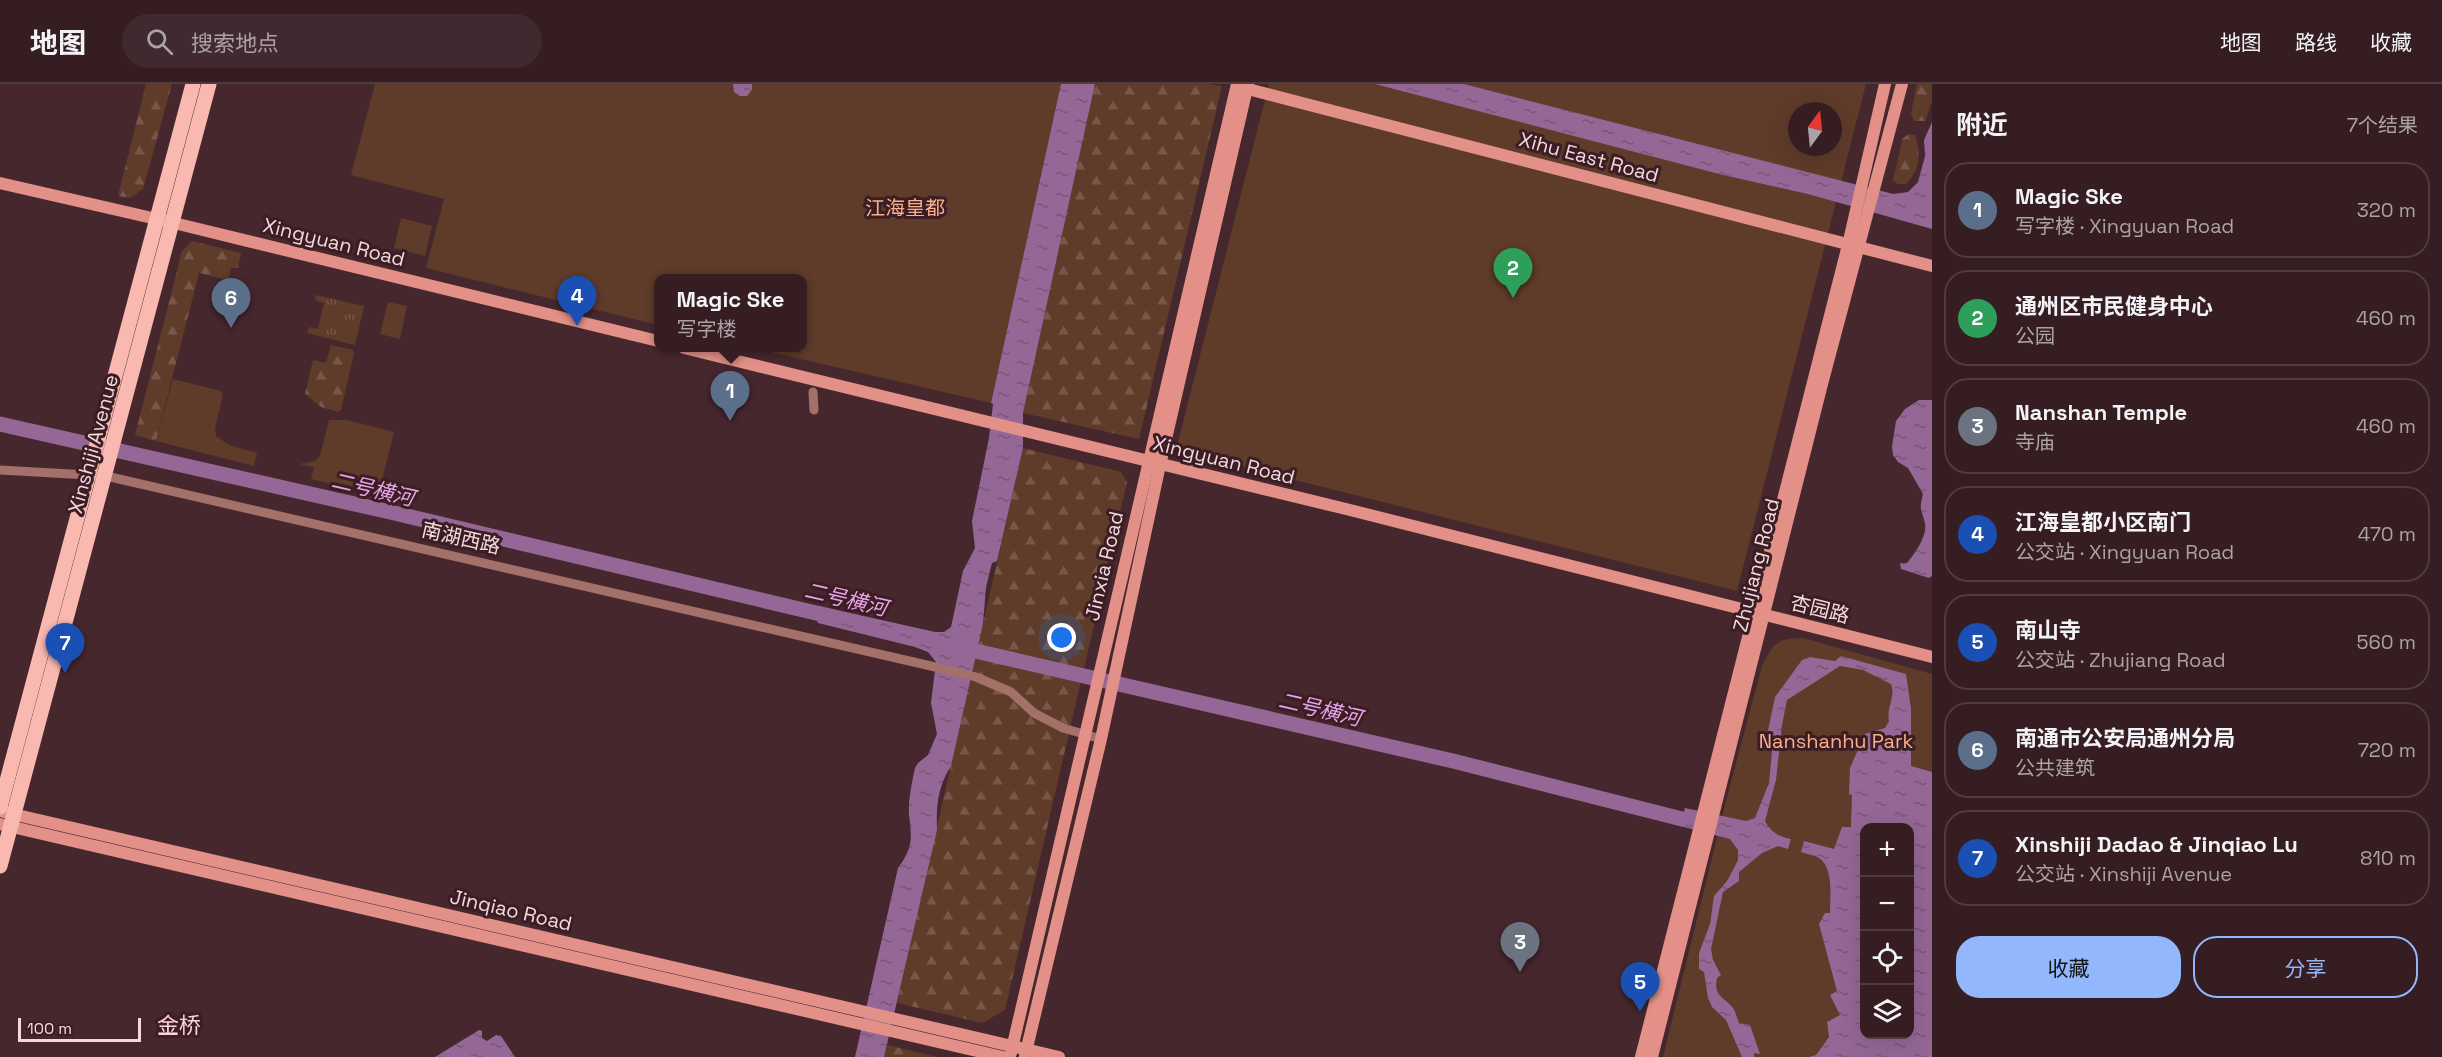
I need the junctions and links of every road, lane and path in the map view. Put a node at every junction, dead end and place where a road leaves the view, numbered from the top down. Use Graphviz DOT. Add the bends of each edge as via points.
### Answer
graph roads {
  1 [pos="193,84"];
  2 [pos="210,84"];
  3 [pos="1885,84"];
  4 [pos="1902,84"];
  5 [pos="1242,86"];
  6 [pos="0,183"];
  7 [pos="1869,183"];
  8 [pos="158,221"];
  9 [pos="174,223"];
  10 [pos="1853,247"];
  11 [pos="1932,266"];
  12 [pos="654,340"];
  13 [pos="701,352"];
  14 [pos="813,392"];
  15 [pos="814,410"];
  16 [pos="1154,463"];
  17 [pos="0,470"];
  18 [pos="89,475"];
  19 [pos="106,476"];
  20 [pos="1759,614"];
  21 [pos="1932,657"];
  22 [pos="1086,735"];
  23 [pos="1101,739"];
  24 [pos="5,817"];
  25 [pos="1702,838"];
  26 [pos="0,866"];
  27 [pos="1012,1052"];
  28 [pos="1026,1053"];
  29 [pos="1003,1057"];
  30 [pos="1059,1057"];
  31 [pos="1641,1057"];
  32 [pos="1652,1057"];
  1 -- 8 [label="main road, Xinshiji Avenue"];
  2 -- 9 [label="main road, Xinshiji Avenue"];
  3 -- 7 [label="street, Zhujiang Road"];
  4 -- 7 [label="street, Zhujiang Road"];
  5 -- 10 [label="street, Xihu East Road"];
  5 -- 16 [label="street, Jinxia Road"];
  6 -- 8 [label="street, Xingyuan Road"];
  7 -- 10 [label="street, Zhujiang Road"];
  8 -- 9 [label="street, Xingyuan Road"];
  8 -- 18 [label="main road, Xinshiji Avenue"];
  9 -- 12 [label="street, Xingyuan Road"];
  9 -- 19 [label="main road, Xinshiji Avenue"];
  10 -- 11 [label="street, Xihu East Road"];
  10 -- 20 [label="street, Zhujiang Road"];
  13 -- 16 [label="street, Xingyuan Road"];
  14 -- 15 [label="street"];
  16 -- 20 [label="street, Xingyuan Road"];
  16 -- 22 [label="street, Jinxia Road"];
  16 -- 23 [label="street, Jinxia Road"];
  17 -- 18 [label="street, 南湖西路"];
  18 -- 19 [label="street, 南湖西路"];
  18 -- 24 [label="main road, Xinshiji Avenue"];
  19 -- 22 [label="street, 南湖西路" via="976,677 1011,692 1034,713"];
  19 -- 24 [label="main road, Xinshiji Avenue"];
  20 -- 21 [label="street, 杏园路"];
  20 -- 25 [label="street, Zhujiang Road"];
  22 -- 23 [label="street, 南湖西路"];
  22 -- 27 [label="street, Jinxia Road"];
  23 -- 28 [label="street, Jinxia Road"];
  24 -- 26 [label="main road, Xinshiji Avenue"];
  24 -- 27 [label="street, Jinqiao Road" via="860,1011"];
  24 -- 29 [label="street, Jinqiao Road"];
  25 -- 31 [label="street, Zhujiang Road"];
  25 -- 32 [label="street, Zhujiang Road"];
  27 -- 28 [label="street, Jinqiao Road"];
  28 -- 30 [label="street, Jinqiao Road"];
}
